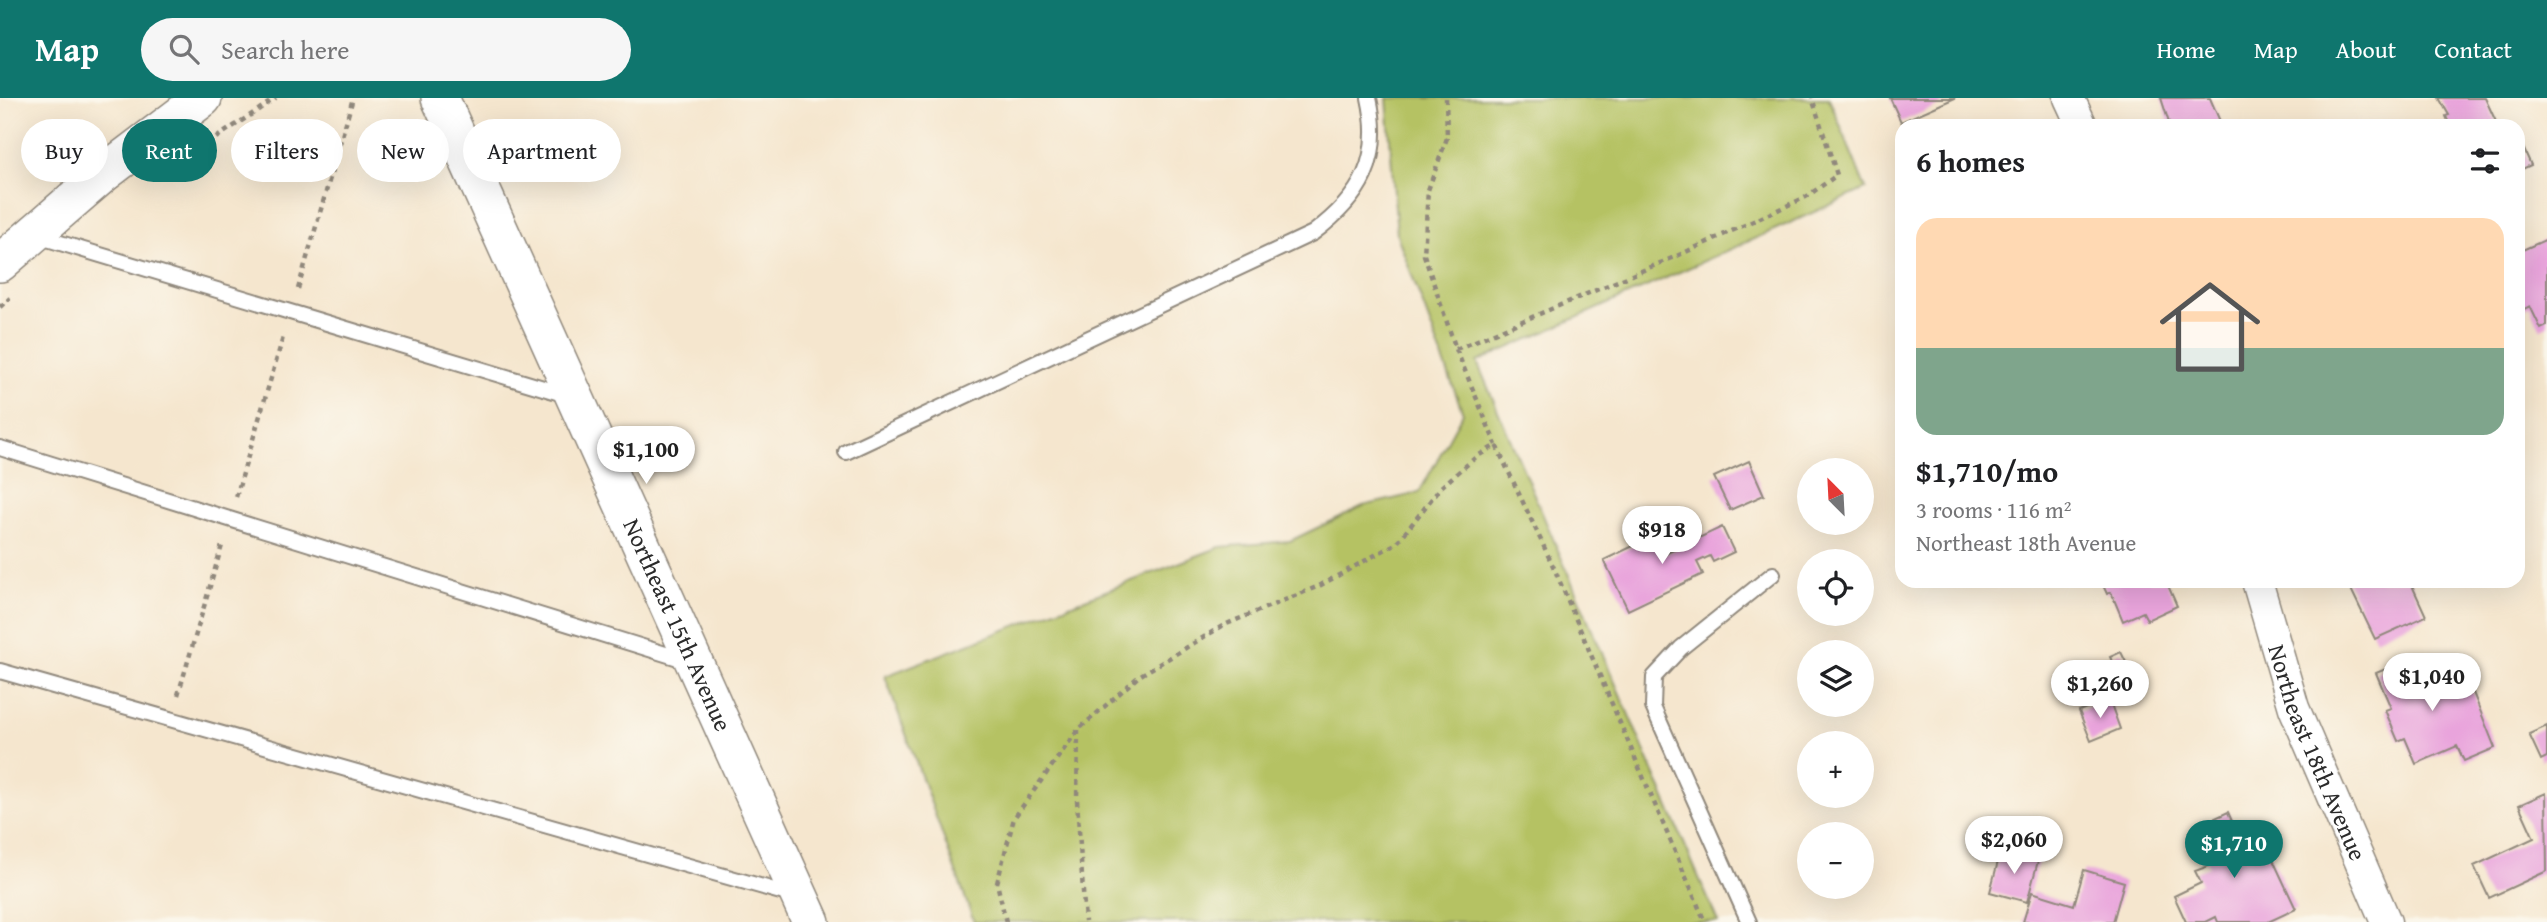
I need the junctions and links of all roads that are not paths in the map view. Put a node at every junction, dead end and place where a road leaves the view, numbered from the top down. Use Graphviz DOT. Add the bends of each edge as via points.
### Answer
graph roads {
  1 [pos="204,98"];
  2 [pos="440,98"];
  3 [pos="1369,98"];
  4 [pos="2070,98"];
  5 [pos="2079,119"];
  6 [pos="32,235"];
  7 [pos="0,263"];
  8 [pos="575,398"];
  9 [pos="0,448"];
  10 [pos="846,452"];
  11 [pos="1773,574"];
  12 [pos="2258,588"];
  13 [pos="694,663"];
  14 [pos="0,671"];
  15 [pos="805,910"];
  16 [pos="1749,922"];
  17 [pos="2386,922"];
  1 -- 6 [label="street"];
  2 -- 8 [label="street, Northeast 15th Avenue"];
  3 -- 10 [label="lane" via="1374,120 1372,155 1361,186 1340,213 1312,233"];
  4 -- 5 [label="street"];
  6 -- 7 [label="street"];
  6 -- 8 [label="lane"];
  8 -- 13 [label="street, Northeast 15th Avenue"];
  9 -- 13 [label="lane"];
  11 -- 16 [label="lane" via="1681,648 1654,677 1653,708"];
  12 -- 17 [label="street, Northeast 18th Avenue" via="2294,708"];
  13 -- 15 [label="street, Northeast 15th Avenue"];
  14 -- 15 [label="lane"];
}
